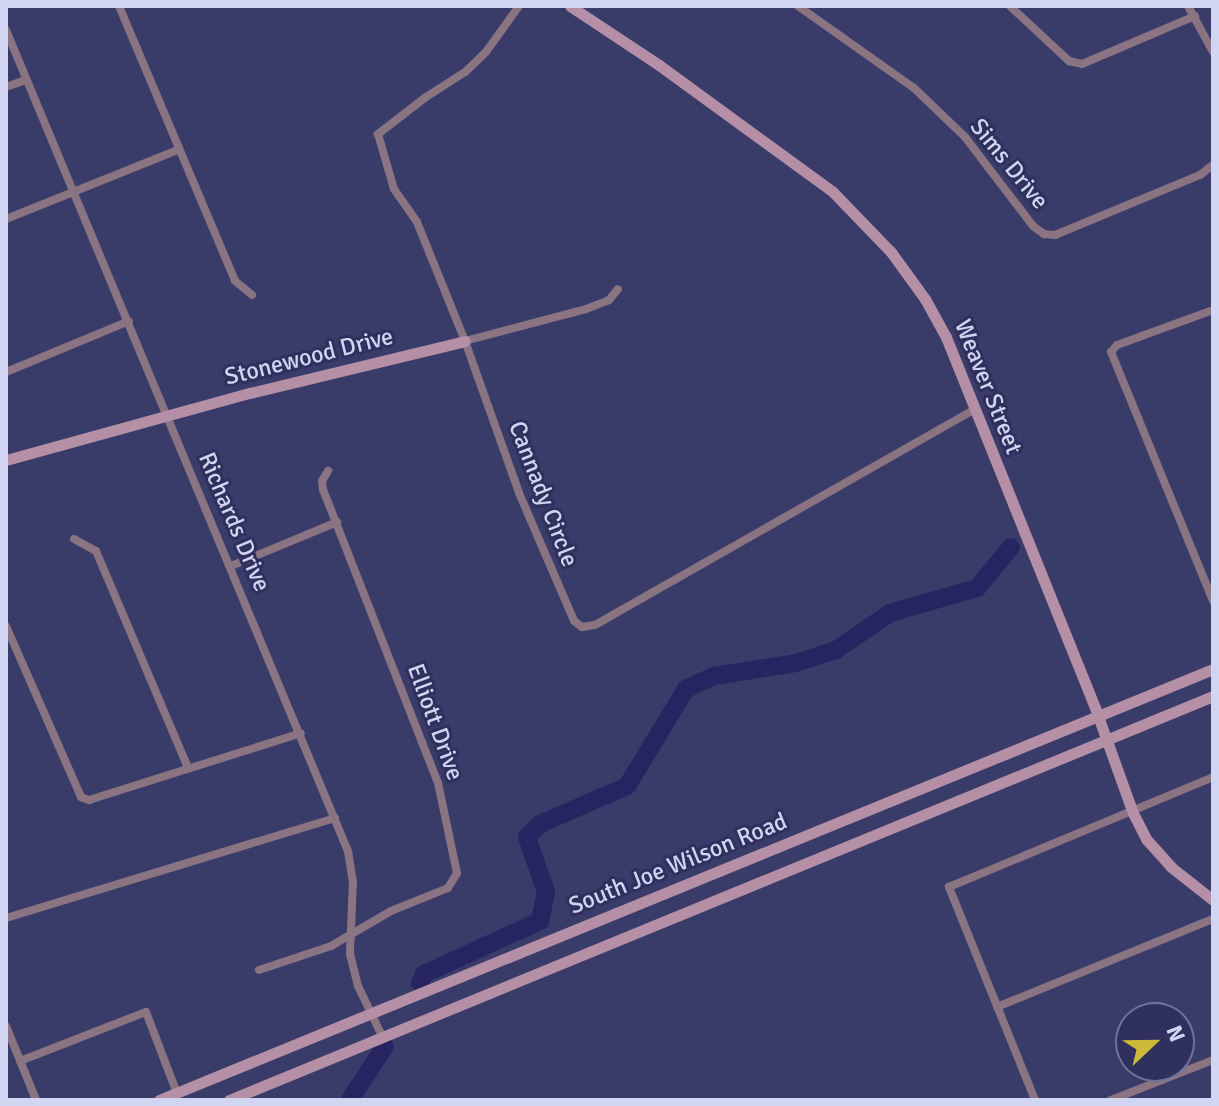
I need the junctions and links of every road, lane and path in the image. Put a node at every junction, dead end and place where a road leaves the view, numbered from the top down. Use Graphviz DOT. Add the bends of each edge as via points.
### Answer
graph roads {
  1 [pos="119,6"];
  2 [pos="519,6"];
  3 [pos="570,6"];
  4 [pos="798,6"];
  5 [pos="1010,6"];
  6 [pos="1188,6"];
  7 [pos="1195,16"];
  8 [pos="6,30"];
  9 [pos="1213,52"];
  10 [pos="25,80"];
  11 [pos="6,87"];
  12 [pos="178,150"];
  13 [pos="1213,165"];
  14 [pos="75,191"];
  15 [pos="6,219"];
  16 [pos="618,289"];
  17 [pos="252,295"];
  18 [pos="1213,310"];
  19 [pos="129,321"];
  20 [pos="465,341"];
  21 [pos="6,372"];
  22 [pos="974,410"];
  23 [pos="167,417"];
  24 [pos="6,460"];
  25 [pos="328,471"];
  26 [pos="337,522"];
  27 [pos="74,539"];
  28 [pos="231,566"];
  29 [pos="1213,601"];
  30 [pos="6,626"];
  31 [pos="1213,669"];
  32 [pos="1213,696"];
  33 [pos="1098,716"];
  34 [pos="301,733"];
  35 [pos="1107,739"];
  36 [pos="188,768"];
  37 [pos="1213,777"];
  38 [pos="1133,813"];
  39 [pos="335,818"];
  40 [pos="1213,900"];
  41 [pos="6,918"];
  42 [pos="1213,919"];
  43 [pos="351,935"];
  44 [pos="259,970"];
  45 [pos="997,1007"];
  46 [pos="372,1013"];
  47 [pos="6,1026"];
  48 [pos="383,1038"];
  49 [pos="1213,1060"];
  50 [pos="20,1061"];
  51 [pos="177,1093"];
  52 [pos="36,1100"];
  53 [pos="159,1100"];
  54 [pos="229,1100"];
  55 [pos="1035,1100"];
  56 [pos="1111,1100"];
  1 -- 12 [label="street"];
  2 -- 20 [label="street, Cannady Circle" via="465,72 378,134 394,189 417,222"];
  3 -- 22 [label="main road, Weaver Street" via="815,178 869,225 925,299"];
  4 -- 13 [label="street, Sims Drive" via="914,88 965,137 1044,234 1055,235"];
  5 -- 7 [label="street" via="1069,61 1082,64"];
  6 -- 7 [label="street"];
  7 -- 9 [label="street"];
  8 -- 10 [label="street, Richards Drive"];
  10 -- 11 [label="street"];
  10 -- 14 [label="street, Richards Drive"];
  12 -- 14 [label="street"];
  12 -- 17 [label="street" via="235,281"];
  14 -- 15 [label="street"];
  14 -- 19 [label="street, Richards Drive"];
  16 -- 20 [label="street, Stonewood Drive" via="609,300 586,309"];
  18 -- 29 [label="street" via="1117,345 1111,352"];
  19 -- 21 [label="street"];
  19 -- 23 [label="street, Richards Drive"];
  20 -- 22 [label="street, Cannady Circle" via="519,493 570,615 582,627 608,618"];
  20 -- 23 [label="main road, Stonewood Drive"];
  22 -- 33 [label="main road, Weaver Street"];
  23 -- 24 [label="main road, Stonewood Drive"];
  23 -- 28 [label="street, Richards Drive"];
  25 -- 26 [label="street, Elliott Drive" via="323,490"];
  26 -- 28 [label="street"];
  26 -- 43 [label="street, Elliott Drive" via="438,783 457,873 448,888 391,911"];
  27 -- 36 [label="street" via="96,551"];
  28 -- 34 [label="street, Richards Drive"];
  30 -- 36 [label="street" via="78,792 89,800"];
  31 -- 33 [label="main road, South Joe Wilson Road"];
  32 -- 35 [label="main road, South Joe Wilson Road"];
  33 -- 35 [label="main road, Weaver Street"];
  33 -- 46 [label="main road, South Joe Wilson Road"];
  34 -- 36 [label="street"];
  34 -- 39 [label="street, Richards Drive"];
  35 -- 38 [label="main road, Weaver Street"];
  35 -- 48 [label="main road, South Joe Wilson Road"];
  37 -- 38 [label="street"];
  38 -- 40 [label="main road, Weaver Street" via="1147,840 1171,867"];
  38 -- 45 [label="street" via="949,887"];
  39 -- 41 [label="street"];
  39 -- 43 [label="street, Richards Drive" via="353,881"];
  42 -- 45 [label="street"];
  43 -- 44 [label="street, Elliott Drive"];
  43 -- 46 [label="street, Richards Drive" via="358,986"];
  45 -- 55 [label="street"];
  46 -- 48 [label="street, Richards Drive"];
  46 -- 51 [label="main road, South Joe Wilson Road"];
  47 -- 50 [label="street"];
  48 -- 54 [label="main road, South Joe Wilson Road"];
  49 -- 56 [label="street"];
  50 -- 51 [label="street" via="146,1012"];
  50 -- 52 [label="street"];
  51 -- 53 [label="main road, South Joe Wilson Road"];
}
